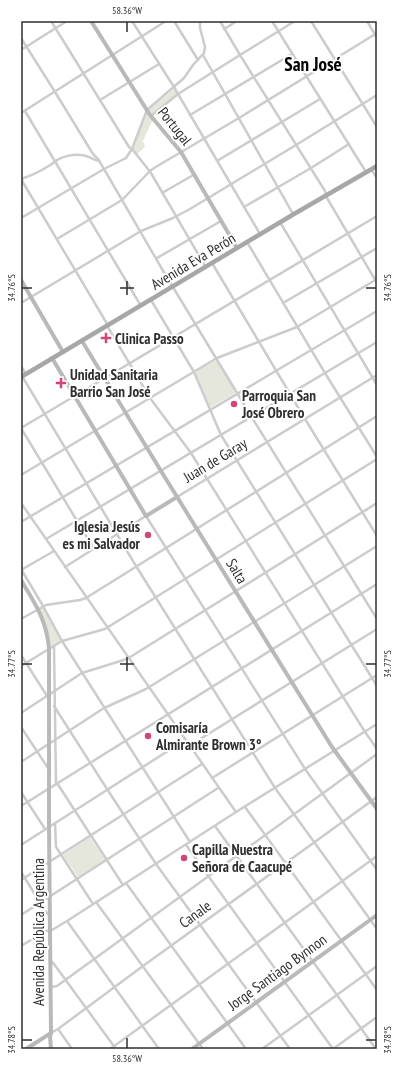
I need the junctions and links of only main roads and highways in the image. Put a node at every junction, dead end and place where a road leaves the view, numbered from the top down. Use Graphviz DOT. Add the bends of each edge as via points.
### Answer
graph roads {
  1 [pos="377,166"];
  2 [pos="23,376"];
  1 -- 2 [label="main road, Avenida Eva Perón"];
}
